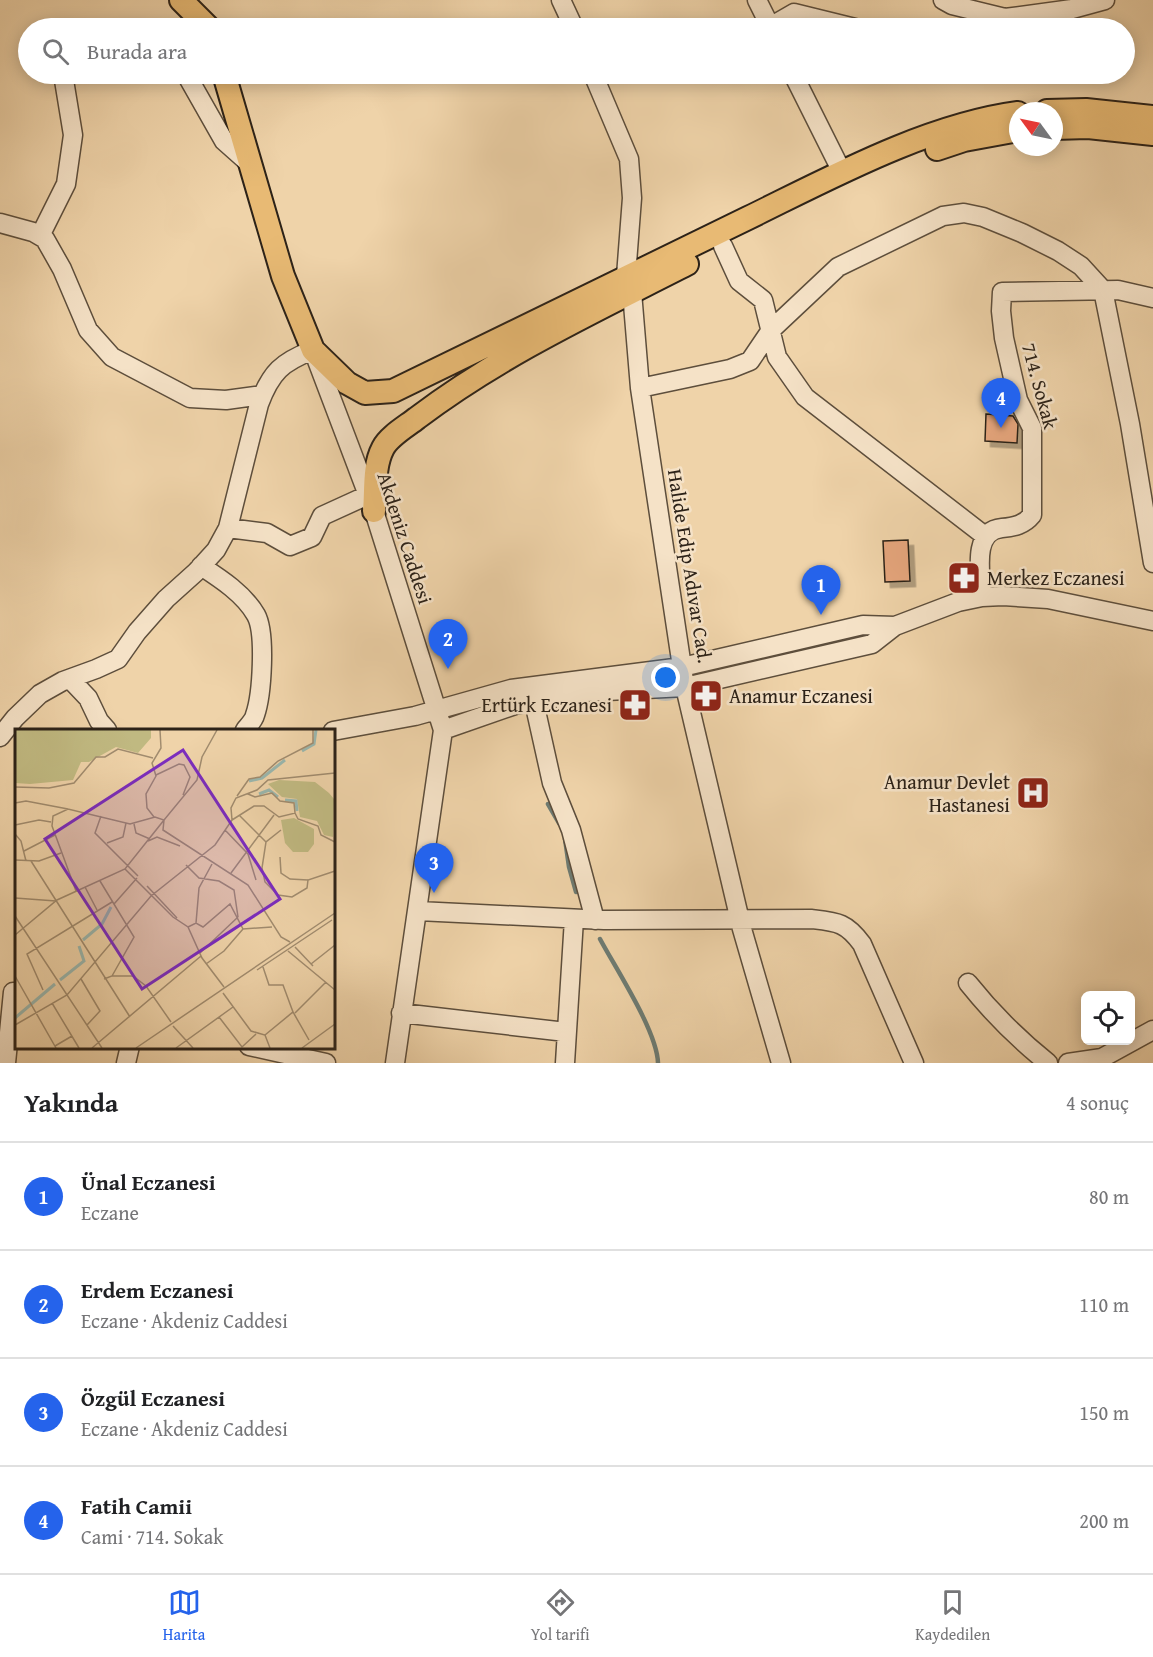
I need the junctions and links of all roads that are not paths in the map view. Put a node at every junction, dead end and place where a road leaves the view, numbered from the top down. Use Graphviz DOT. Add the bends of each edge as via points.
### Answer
graph roads {
  1 [pos="181,0"];
  2 [pos="561,0"];
  3 [pos="757,0"];
  4 [pos="943,0"];
  5 [pos="1105,0"];
  6 [pos="199,18"];
  7 [pos="569,18"];
  8 [pos="765,18"];
  9 [pos="786,18"];
  10 [pos="814,18"];
  11 [pos="65,84"];
  12 [pos="192,84"];
  13 [pos="227,84"];
  14 [pos="597,84"];
  15 [pos="798,84"];
  16 [pos="1063,111"];
  17 [pos="1009,114"];
  18 [pos="1153,117"];
  19 [pos="1063,128"];
  20 [pos="1009,132"];
  21 [pos="1153,134"];
  22 [pos="251,165"];
  23 [pos="842,172"];
  24 [pos="0,223"];
  25 [pos="40,236"];
  26 [pos="723,246"];
  27 [pos="629,284"];
  28 [pos="1103,290"];
  29 [pos="1153,298"];
  30 [pos="771,330"];
  31 [pos="313,350"];
  32 [pos="640,388"];
  33 [pos="262,395"];
  34 [pos="371,503"];
  35 [pos="228,528"];
  36 [pos="985,536"];
  37 [pos="1153,563"];
  38 [pos="201,566"];
  39 [pos="982,597"];
  40 [pos="1153,621"];
  41 [pos="895,626"];
  42 [pos="682,667"];
  43 [pos="70,678"];
  44 [pos="685,687"];
  45 [pos="534,702"];
  46 [pos="437,709"];
  47 [pos="106,729"];
  48 [pos="246,729"];
  49 [pos="443,730"];
  50 [pos="334,731"];
  51 [pos="0,737"];
  52 [pos="418,912"];
  53 [pos="574,919"];
  54 [pos="595,920"];
  55 [pos="740,920"];
  56 [pos="969,983"];
  57 [pos="10,992"];
  58 [pos="401,1013"];
  59 [pos="1153,1030"];
  60 [pos="566,1032"];
  61 [pos="130,1048"];
  62 [pos="254,1048"];
  63 [pos="6,1063"];
  64 [pos="126,1063"];
  65 [pos="326,1063"];
  66 [pos="395,1063"];
  67 [pos="565,1063"];
  68 [pos="781,1063"];
  69 [pos="914,1063"];
  70 [pos="1048,1063"];
  71 [pos="1068,1063"];
  1 -- 6 [label="main road"];
  2 -- 7 [label="street"];
  3 -- 8 [label="street"];
  4 -- 5 [label="street" via="1005,18 1072,9"];
  9 -- 10 [label="street" via="794,13"];
  11 -- 25 [label="street" via="73,135 66,184"];
  12 -- 22 [label="street" via="224,141"];
  13 -- 22 [label="main road"];
  14 -- 27 [label="street, Halide Edip Adıvar Cad." via="629,159"];
  15 -- 23 [label="street"];
  16 -- 18 [label="main road"];
  17 -- 23 [label="main road" via="961,124"];
  19 -- 21 [label="main road"];
  20 -- 26 [label="main road" via="964,140 905,160 848,183"];
  22 -- 31 [label="main road" via="283,276"];
  23 -- 27 [label="main road"];
  24 -- 25 [label="street"];
  25 -- 33 [label="street" via="62,270 88,330 112,357 190,398 226,400"];
  26 -- 27 [label="main road"];
  26 -- 30 [label="street" via="739,281 763,300"];
  27 -- 31 [label="main road" via="393,391 365,393 347,383"];
  27 -- 32 [label="street, Halide Edip Adıvar Cad."];
  27 -- 34 [label="main road" via="445,397 383,446"];
  28 -- 29 [label="street"];
  28 -- 30 [label="street" via="1081,266 1058,251 983,217 954,214 838,267"];
  28 -- 36 [label="street, 714. Sokak" via="1002,292 1004,338 1018,400 1032,428 1032,515 1026,522 994,529"];
  28 -- 37 [label="street"];
  30 -- 32 [label="street" via="750,361 730,369"];
  30 -- 36 [label="street" via="777,357 805,397"];
  31 -- 33 [label="street" via="280,368"];
  31 -- 34 [label="street, Akdeniz Caddesi"];
  32 -- 42 [label="street, Halide Edip Adıvar Cad."];
  33 -- 35 [label="street"];
  34 -- 35 [label="street" via="322,516 312,537 290,546 267,533"];
  34 -- 46 [label="street, Akdeniz Caddesi"];
  35 -- 38 [label="street"];
  36 -- 39 [label="street" via="980,548"];
  38 -- 43 [label="street" via="166,599 118,659"];
  38 -- 48 [label="street" via="247,603 257,616 262,633 261,687 255,717"];
  39 -- 40 [label="street" via="1048,599"];
  39 -- 41 [label="street"];
  41 -- 42 [label="street" via="863,625"];
  41 -- 44 [label="street" via="872,644"];
  42 -- 44 [label="street, Halide Edip Adıvar Cad."];
  42 -- 46 [label="street" via="511,689"];
  43 -- 47 [label="street" via="88,698"];
  43 -- 51 [label="street" via="40,694"];
  44 -- 45 [label="street" via="587,692"];
  44 -- 55 [label="street, Halide Edip Adıvar Cad."];
  45 -- 49 [label="street"];
  45 -- 54 [label="street" via="552,783 571,830"];
  46 -- 49 [label="street, Akdeniz Caddesi"];
  46 -- 50 [label="street"];
  49 -- 52 [label="street, Akdeniz Caddesi"];
  52 -- 53 [label="street"];
  52 -- 58 [label="street, Akdeniz Caddesi"];
  53 -- 54 [label="street"];
  53 -- 60 [label="street"];
  54 -- 55 [label="street"];
  55 -- 68 [label="street, Halide Edip Adıvar Cad."];
  55 -- 69 [label="street" via="811,919 840,923 853,931"];
  56 -- 70 [label="street" via="1018,1038"];
  57 -- 63 [label="street"];
  58 -- 60 [label="street"];
  58 -- 66 [label="street, Akdeniz Caddesi"];
  59 -- 71 [label="street" via="1102,1058"];
  60 -- 67 [label="street"];
  61 -- 64 [label="street"];
  62 -- 65 [label="street"];
}
